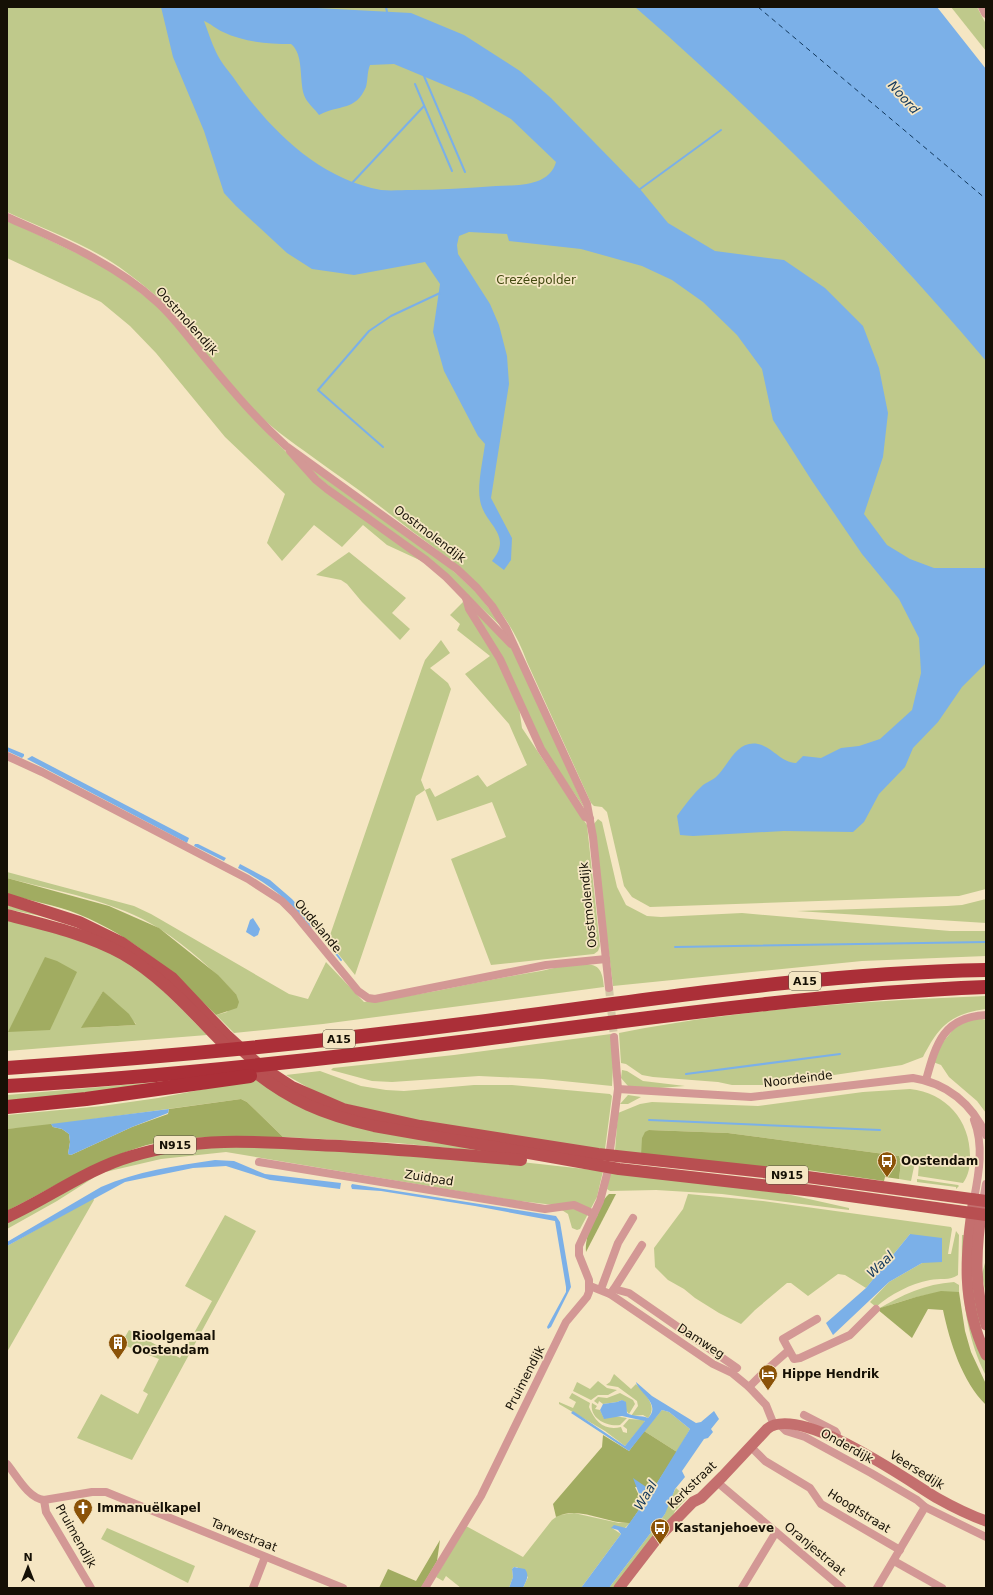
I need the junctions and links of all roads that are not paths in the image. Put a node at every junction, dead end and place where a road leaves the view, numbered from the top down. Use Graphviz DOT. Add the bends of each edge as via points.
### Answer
graph roads {
  1 [pos="983,7"];
  2 [pos="986,13"];
  3 [pos="7,217"];
  4 [pos="286,446"];
  5 [pos="465,596"];
  6 [pos="517,649"];
  7 [pos="7,756"];
  8 [pos="590,819"];
  9 [pos="7,900"];
  10 [pos="7,915"];
  11 [pos="606,959"];
  12 [pos="986,970"];
  13 [pos="986,987"];
  14 [pos="609,988"];
  15 [pos="198,1012"];
  16 [pos="986,1015"];
  17 [pos="614,1037"];
  18 [pos="327,1058"];
  19 [pos="7,1060"];
  20 [pos="79,1063"];
  21 [pos="7,1068"];
  22 [pos="926,1080"];
  23 [pos="7,1086"];
  24 [pos="618,1089"];
  25 [pos="7,1107"];
  26 [pos="970,1110"];
  27 [pos="986,1135"];
  28 [pos="610,1150"];
  29 [pos="597,1160"];
  30 [pos="259,1162"];
  31 [pos="620,1163"];
  32 [pos="606,1174"];
  33 [pos="986,1184"];
  34 [pos="981,1200"];
  35 [pos="594,1214"];
  36 [pos="980,1214"];
  37 [pos="7,1218"];
  38 [pos="633,1218"];
  39 [pos="642,1245"];
  40 [pos="590,1286"];
  41 [pos="601,1290"];
  42 [pos="612,1292"];
  43 [pos="876,1309"];
  44 [pos="817,1319"];
  45 [pos="986,1325"];
  46 [pos="788,1351"];
  47 [pos="986,1355"];
  48 [pos="737,1368"];
  49 [pos="749,1387"];
  50 [pos="804,1415"];
  51 [pos="777,1425"];
  52 [pos="836,1439"];
  53 [pos="751,1447"];
  54 [pos="7,1464"];
  55 [pos="717,1482"];
  56 [pos="44,1500"];
  57 [pos="925,1507"];
  58 [pos="986,1522"];
  59 [pos="776,1532"];
  60 [pos="986,1536"];
  61 [pos="900,1550"];
  62 [pos="265,1557"];
  63 [pos="894,1562"];
  64 [pos="91,1588"];
  65 [pos="253,1588"];
  66 [pos="343,1588"];
  67 [pos="425,1588"];
  68 [pos="619,1588"];
  69 [pos="742,1588"];
  70 [pos="842,1588"];
  71 [pos="877,1588"];
  72 [pos="942,1588"];
  1 -- 2 [label="street"];
  3 -- 4 [label="street, Oostmolendijk" via="89,255 114,268 136,284 158,303 243,403"];
  4 -- 5 [label="street, Oostmolendijk" via="316,480 426,560"];
  4 -- 6 [label="street, Oostmolendijk" via="457,569 492,606"];
  5 -- 6 [label="street, Oostmolendijk"];
  5 -- 8 [label="street, Oostmolendijk" via="469,609 500,659 541,749 585,817"];
  6 -- 8 [label="street, Oostmolendijk" via="587,804"];
  7 -- 11 [label="street, Oudelande" via="267,890 294,913 358,991 368,998 375,999 546,965"];
  8 -- 11 [label="street, Oostmolendijk"];
  9 -- 15 [label="main road, N915" via="79,922 122,943 172,978"];
  10 -- 15 [label="main road, N915" via="77,934 123,954 147,970"];
  11 -- 14 [label="street, Oostmolendijk"];
  12 -- 20 [label="highway, A15" via="843,978 597,1004 344,1038"];
  13 -- 18 [label="highway, A15" via="926,989 748,1004"];
  15 -- 29 [label="main road, N915" via="260,1066 292,1087 343,1109"];
  15 -- 29 [label="main road, N915" via="242,1062 294,1099 330,1115 374,1126"];
  16 -- 22 [label="street" via="963,1019 944,1033 934,1050"];
  17 -- 24 [label="street"];
  18 -- 23 [label="highway, A15" via="100,1080"];
  18 -- 25 [label="highway, A15" via="302,1069 86,1099"];
  19 -- 20 [label="highway, A15"];
  20 -- 21 [label="highway, A15"];
  22 -- 24 [label="street, Noordeinde" via="900,1078 751,1097"];
  22 -- 26 [label="street, Noordeinde" via="951,1091"];
  24 -- 28 [label="street"];
  26 -- 27 [label="street, Noordeinde" via="981,1122"];
  26 -- 34 [label="street, Noordeinde" via="977,1128 980,1151"];
  29 -- 31 [label="main road, N915"];
  29 -- 37 [label="main road, N915" via="207,1142 149,1150 110,1163"];
  30 -- 35 [label="street, Zuidpad" via="545,1209 574,1205"];
  31 -- 34 [label="main road, N915" via="800,1176"];
  31 -- 36 [label="main road, N915"];
  32 -- 35 [label="street" via="600,1201"];
  33 -- 34 [label="street, Noordeinde"];
  34 -- 36 [label="main road, Noordeinde"];
  35 -- 40 [label="street" via="579,1246 579,1255"];
  36 -- 45 [label="main road, Noordeinde" via="976,1272 981,1310"];
  36 -- 47 [label="main road, Noordeinde" via="968,1233 966,1276 971,1312"];
  38 -- 41 [label="street" via="618,1243"];
  39 -- 42 [label="street"];
  40 -- 41 [label="street, Damweg"];
  40 -- 67 [label="street, Pruimendijk" via="586,1297 566,1322 481,1496"];
  41 -- 42 [label="street, Damweg"];
  42 -- 48 [label="street" via="629,1293"];
  42 -- 49 [label="street, Damweg"];
  43 -- 46 [label="street" via="850,1335 800,1358 794,1359"];
  44 -- 46 [label="street" via="782,1339"];
  46 -- 49 [label="street"];
  49 -- 51 [label="street, Damweg" via="766,1405"];
  50 -- 52 [label="street, Veersedijk" via="835,1431"];
  51 -- 52 [label="main road, Veersedijk" via="807,1428"];
  51 -- 53 [label="main road, Kerkstraat" via="767,1430"];
  51 -- 57 [label="street, Onderdijk" via="805,1437 871,1473"];
  52 -- 58 [label="main road, Veersedijk" via="955,1508"];
  53 -- 55 [label="main road, Kerkstraat"];
  53 -- 61 [label="street, Hoogtstraat" via="765,1461 810,1488 821,1504"];
  54 -- 56 [label="street, Pruimendijk" via="35,1498"];
  55 -- 59 [label="street, Oranjestraat"];
  55 -- 68 [label="main road, Kerkstraat" via="693,1502 656,1540"];
  56 -- 62 [label="street, Tarwestraat" via="106,1492"];
  56 -- 64 [label="street, Pruimendijk" via="46,1512"];
  57 -- 60 [label="street, Onderdijk"];
  57 -- 61 [label="street"];
  59 -- 69 [label="street"];
  59 -- 70 [label="street, Oranjestraat"];
  61 -- 63 [label="street"];
  62 -- 65 [label="street"];
  62 -- 66 [label="street, Tarwestraat"];
  63 -- 71 [label="street"];
  63 -- 72 [label="street"];
}
